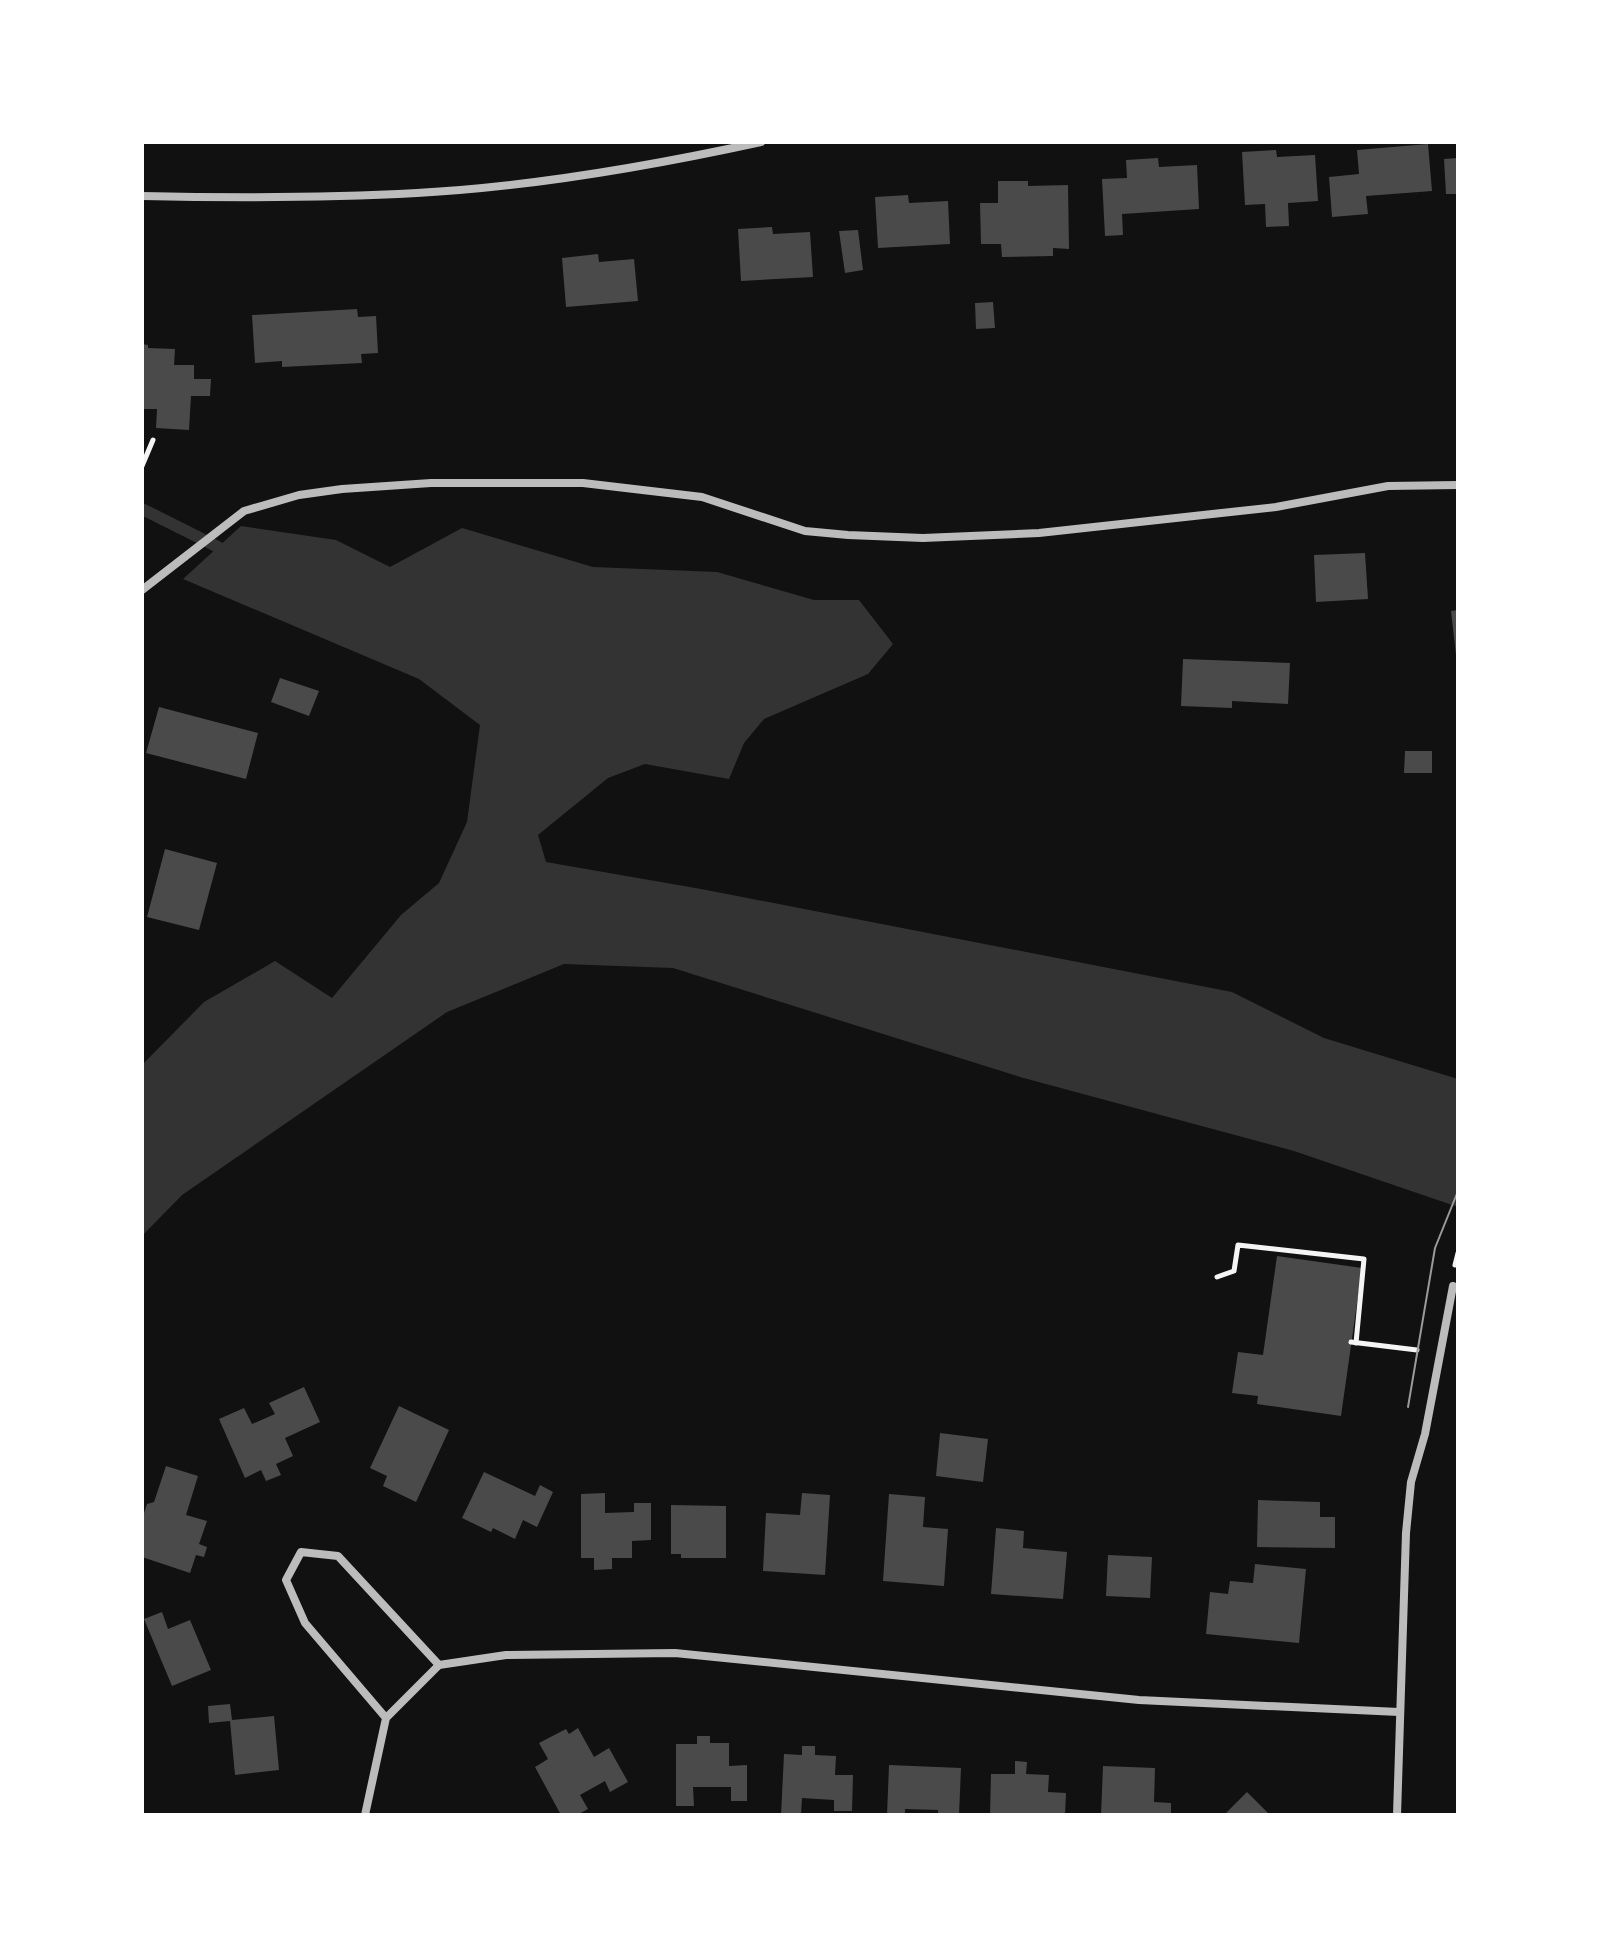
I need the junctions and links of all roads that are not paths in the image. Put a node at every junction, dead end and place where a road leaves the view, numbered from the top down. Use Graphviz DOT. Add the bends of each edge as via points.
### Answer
graph roads {
  1 [pos="761,142"];
  2 [pos="142,196"];
  3 [pos="1458,485"];
  4 [pos="142,590"];
  5 [pos="1453,1286"];
  6 [pos="439,1665"];
  7 [pos="1399,1712"];
  8 [pos="386,1718"];
  9 [pos="365,1815"];
  10 [pos="1397,1815"];
  1 -- 2 [label="street" via="557,179 419,193"];
  3 -- 4 [label="street" via="1388,486 1276,507 1039,533 923,538 805,531 702,497 583,483 431,483 299,495 244,511"];
  5 -- 7 [label="street" via="1411,1482"];
  6 -- 7 [label="street" via="506,1655 675,1653 1139,1700"];
  6 -- 8 [label="street"];
  6 -- 8 [label="street" via="338,1556 301,1552 286,1580 305,1623"];
  7 -- 10 [label="street"];
  8 -- 9 [label="street"];
}
